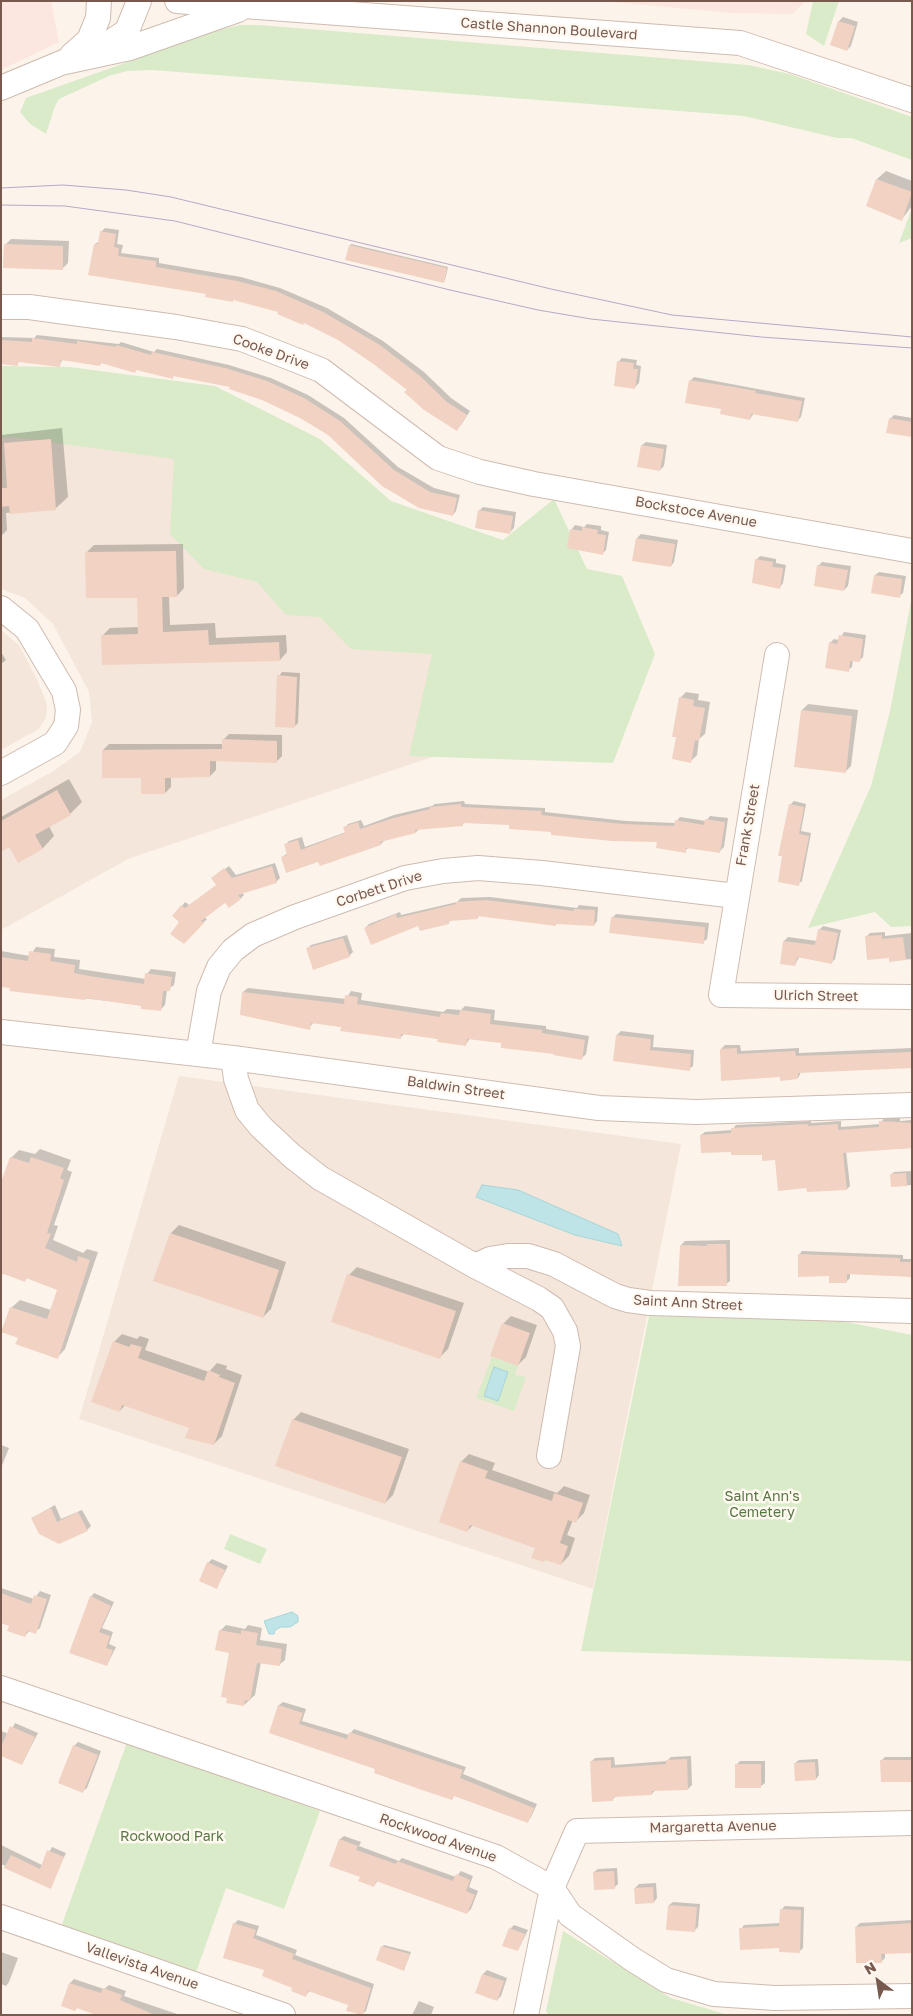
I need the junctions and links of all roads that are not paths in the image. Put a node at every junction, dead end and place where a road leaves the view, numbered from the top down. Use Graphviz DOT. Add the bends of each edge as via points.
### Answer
graph roads {
  1 [pos="99,1"];
  2 [pos="139,1"];
  3 [pos="177,1"];
  4 [pos="247,7"];
  5 [pos="65,62"];
  6 [pos="1,88"];
  7 [pos="912,100"];
  8 [pos="1,308"];
  9 [pos="480,472"];
  10 [pos="912,551"];
  11 [pos="1,608"];
  12 [pos="777,655"];
  13 [pos="1,773"];
  14 [pos="736,896"];
  15 [pos="720,995"];
  16 [pos="912,996"];
  17 [pos="1,1032"];
  18 [pos="198,1054"];
  19 [pos="233,1058"];
  20 [pos="912,1105"];
  21 [pos="475,1266"];
  22 [pos="912,1311"];
  23 [pos="549,1456"];
  24 [pos="1,1688"];
  25 [pos="912,1823"];
  26 [pos="552,1888"];
  27 [pos="1,1917"];
  28 [pos="912,1996"];
  29 [pos="283,2015"];
  30 [pos="526,2015"];
  1 -- 5 [label="street" via="98,18 89,40"];
  2 -- 5 [label="street" via="127,31 109,43"];
  3 -- 4 [label="street, Castle Shannon Boulevard"];
  4 -- 5 [label="street" via="130,48"];
  4 -- 7 [label="street, Castle Shannon Boulevard" via="740,43"];
  5 -- 6 [label="street"];
  8 -- 9 [label="street, Cooke Drive" via="39,309 242,339 321,370 438,458"];
  9 -- 10 [label="street, Bockstoce Avenue"];
  11 -- 13 [label="street" via="27,629 64,691 68,710 66,726 55,742"];
  12 -- 14 [label="street, Frank Street"];
  14 -- 15 [label="street, Frank Street"];
  14 -- 18 [label="street, Corbett Drive" via="478,868 405,878 295,917 253,935 232,950 219,967 209,991"];
  15 -- 16 [label="street, Ulrich Street"];
  17 -- 18 [label="street, Baldwin Street"];
  18 -- 19 [label="street, Baldwin Street"];
  19 -- 20 [label="street, Baldwin Street" via="599,1108 696,1112"];
  19 -- 21 [label="street" via="236,1079 247,1110 292,1156 320,1178"];
  21 -- 22 [label="street, Saint Ann Street" via="490,1259 528,1256 554,1264 615,1296 650,1303"];
  21 -- 23 [label="street" via="552,1308 565,1331 568,1346"];
  24 -- 26 [label="street, Rockwood Avenue" via="496,1857"];
  25 -- 26 [label="street, Margaretta Avenue" via="577,1830"];
  26 -- 28 [label="street, Rockwood Avenue" via="570,1915 632,1960 666,1980 714,1994 775,1998"];
  26 -- 30 [label="street"];
  27 -- 29 [label="street, Vallevista Avenue"];
}
